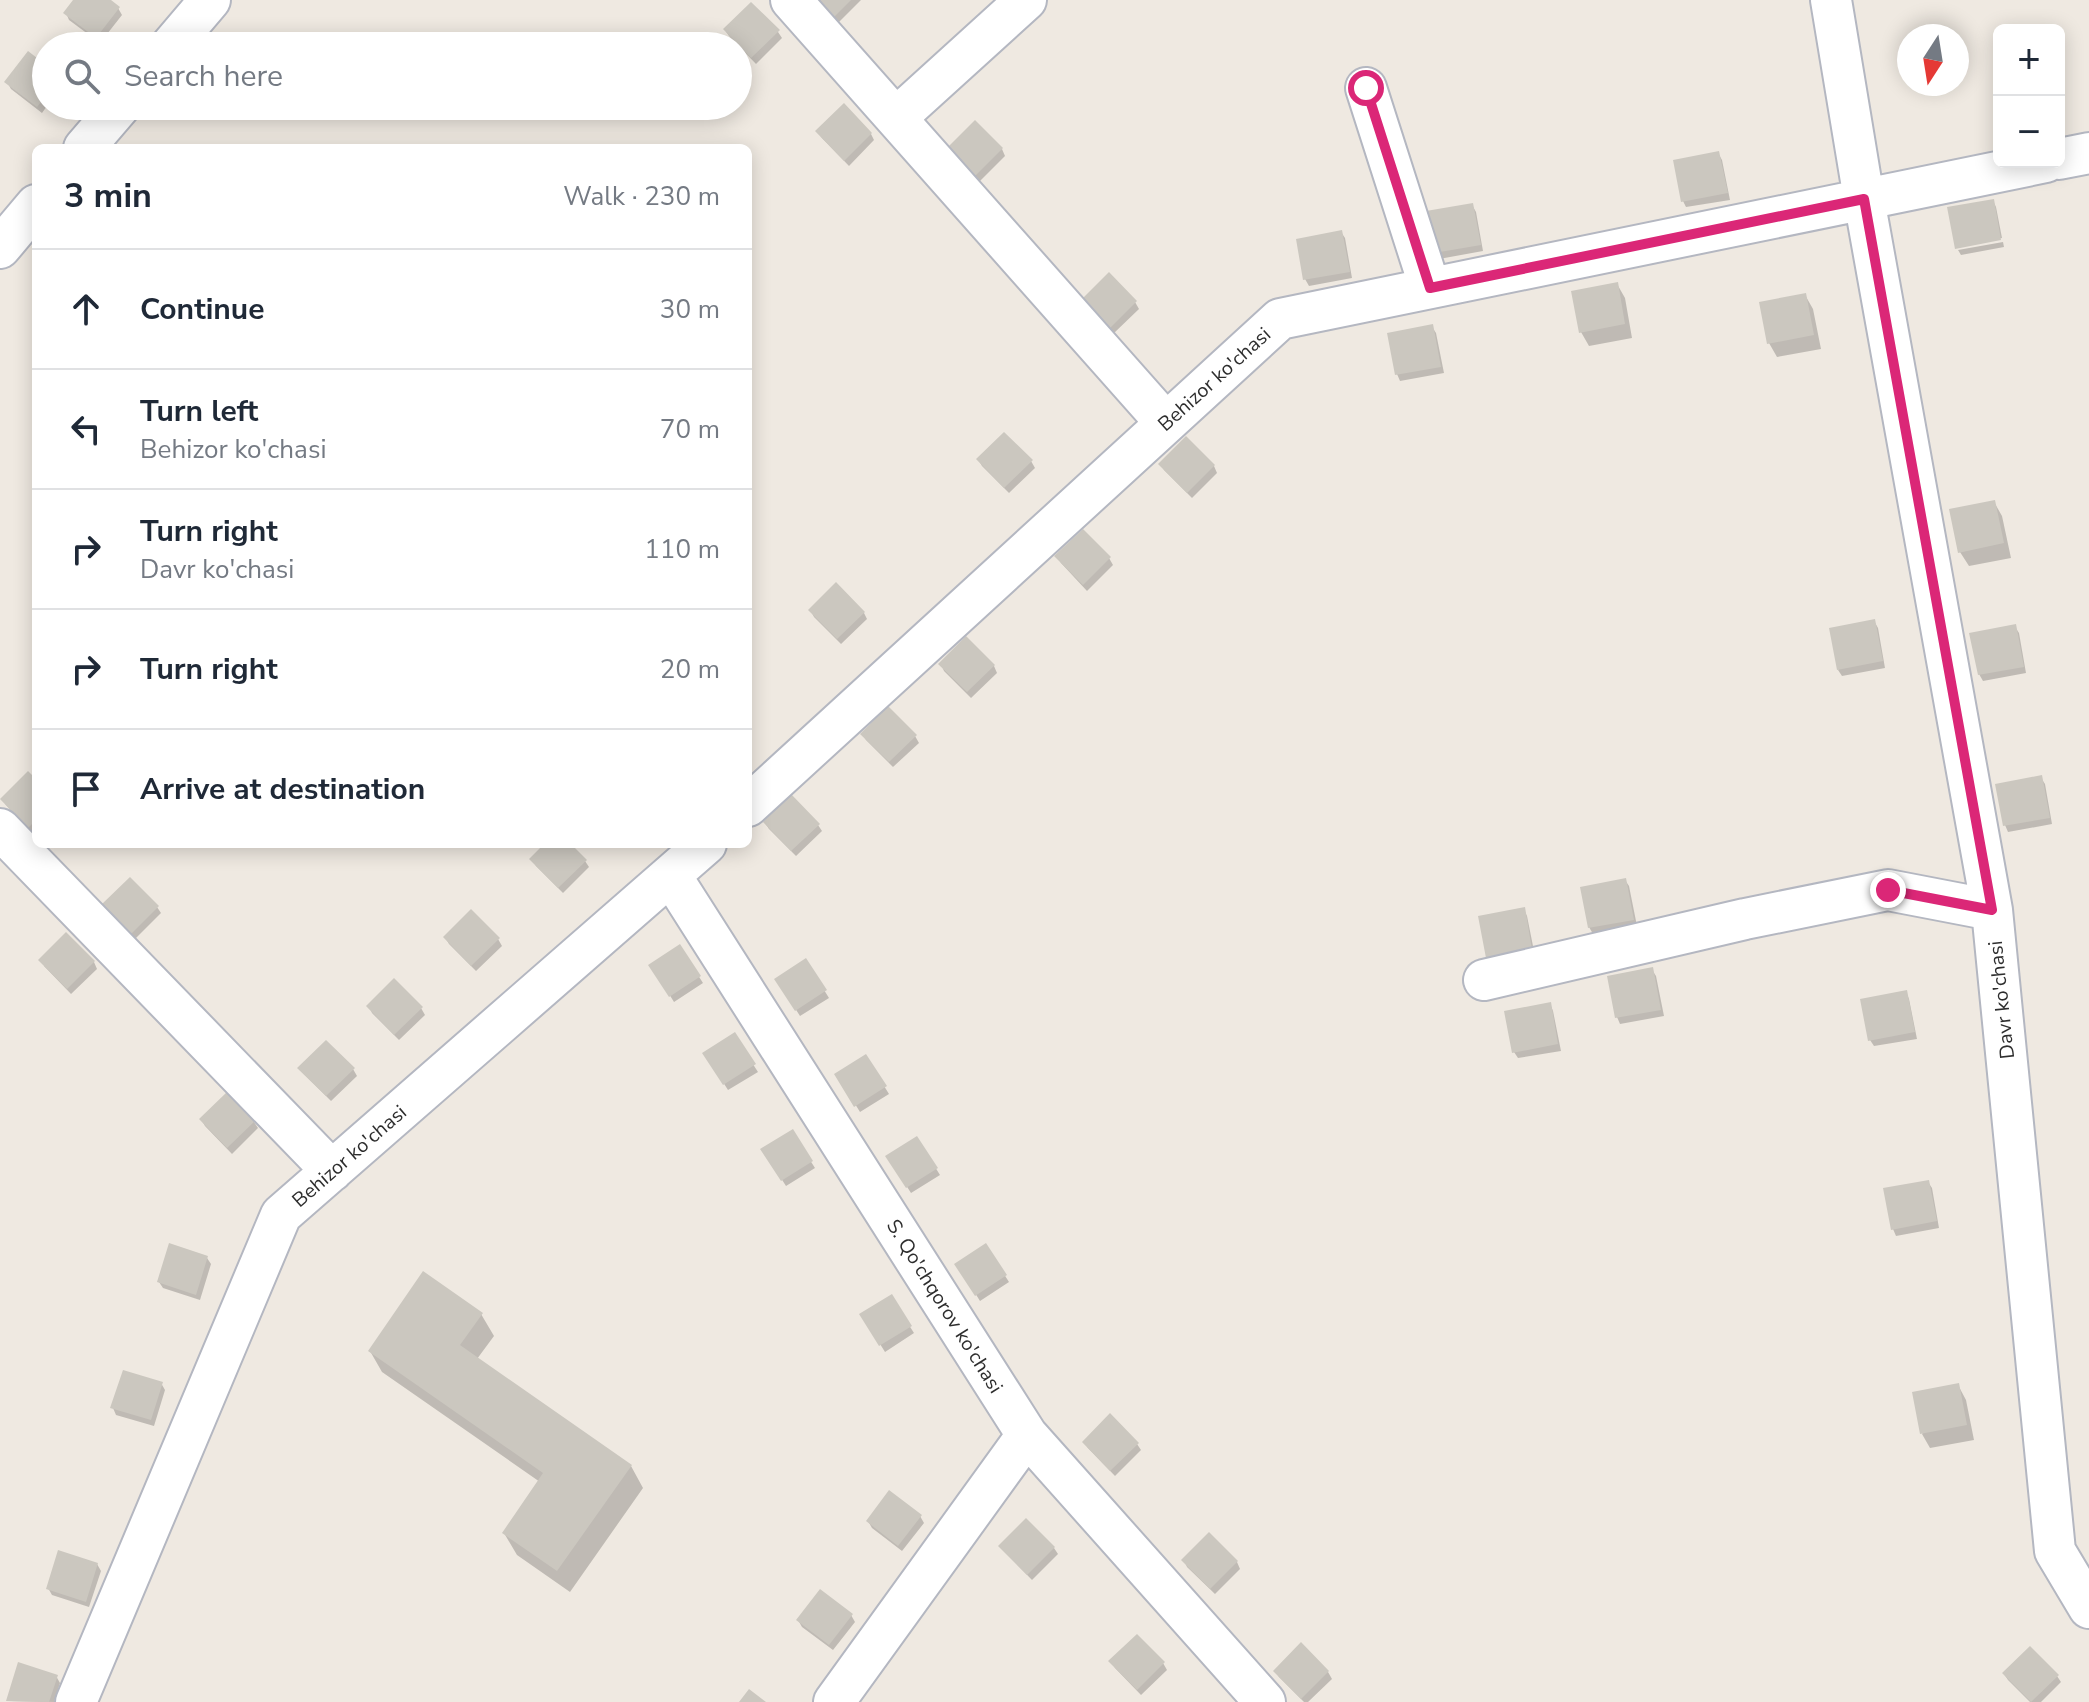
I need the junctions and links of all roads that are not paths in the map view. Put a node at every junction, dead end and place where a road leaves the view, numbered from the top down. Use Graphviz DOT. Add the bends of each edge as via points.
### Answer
graph roads {
  1 [pos="210,0"];
  2 [pos="791,0"];
  3 [pos="1026,0"];
  4 [pos="1831,0"];
  5 [pos="183,32"];
  6 [pos="1366,88"];
  7 [pos="896,118"];
  8 [pos="108,120"];
  9 [pos="87,144"];
  10 [pos="2089,153"];
  11 [pos="2065,158"];
  12 [pos="2016,168"];
  13 [pos="1864,199"];
  14 [pos="32,210"];
  15 [pos="0,248"];
  16 [pos="1430,288"];
  17 [pos="1166,423"];
  18 [pos="752,802"];
  19 [pos="0,829"];
  20 [pos="702,848"];
  21 [pos="671,876"];
  22 [pos="1992,910"];
  23 [pos="1484,980"];
  24 [pos="332,1171"];
  25 [pos="1027,1435"];
  26 [pos="2089,1608"];
  27 [pos="76,1702"];
  28 [pos="834,1702"];
  29 [pos="1265,1702"];
  1 -- 5 [label="street"];
  2 -- 7 [label="street"];
  3 -- 7 [label="street"];
  4 -- 13 [label="street, Davr ko'chasi"];
  6 -- 16 [label="street"];
  7 -- 17 [label="street"];
  8 -- 9 [label="street"];
  10 -- 11 [label="street"];
  12 -- 13 [label="street, Behizor ko'chasi"];
  13 -- 16 [label="street, Behizor ko'chasi"];
  13 -- 22 [label="street, Davr ko'chasi"];
  14 -- 15 [label="street"];
  16 -- 17 [label="street, Behizor ko'chasi" via="1280,319"];
  17 -- 18 [label="street, Behizor ko'chasi"];
  19 -- 24 [label="street"];
  20 -- 21 [label="street, Behizor ko'chasi"];
  21 -- 24 [label="street, Behizor ko'chasi"];
  21 -- 25 [label="street, S. Qo'chqorov ko'chasi"];
  22 -- 23 [label="street" via="1888,890"];
  22 -- 26 [label="street, Davr ko'chasi" via="2055,1551"];
  24 -- 27 [label="street, Behizor ko'chasi" via="281,1215"];
  25 -- 28 [label="street"];
  25 -- 29 [label="street, S. Qo'chqorov ko'chasi"];
}
